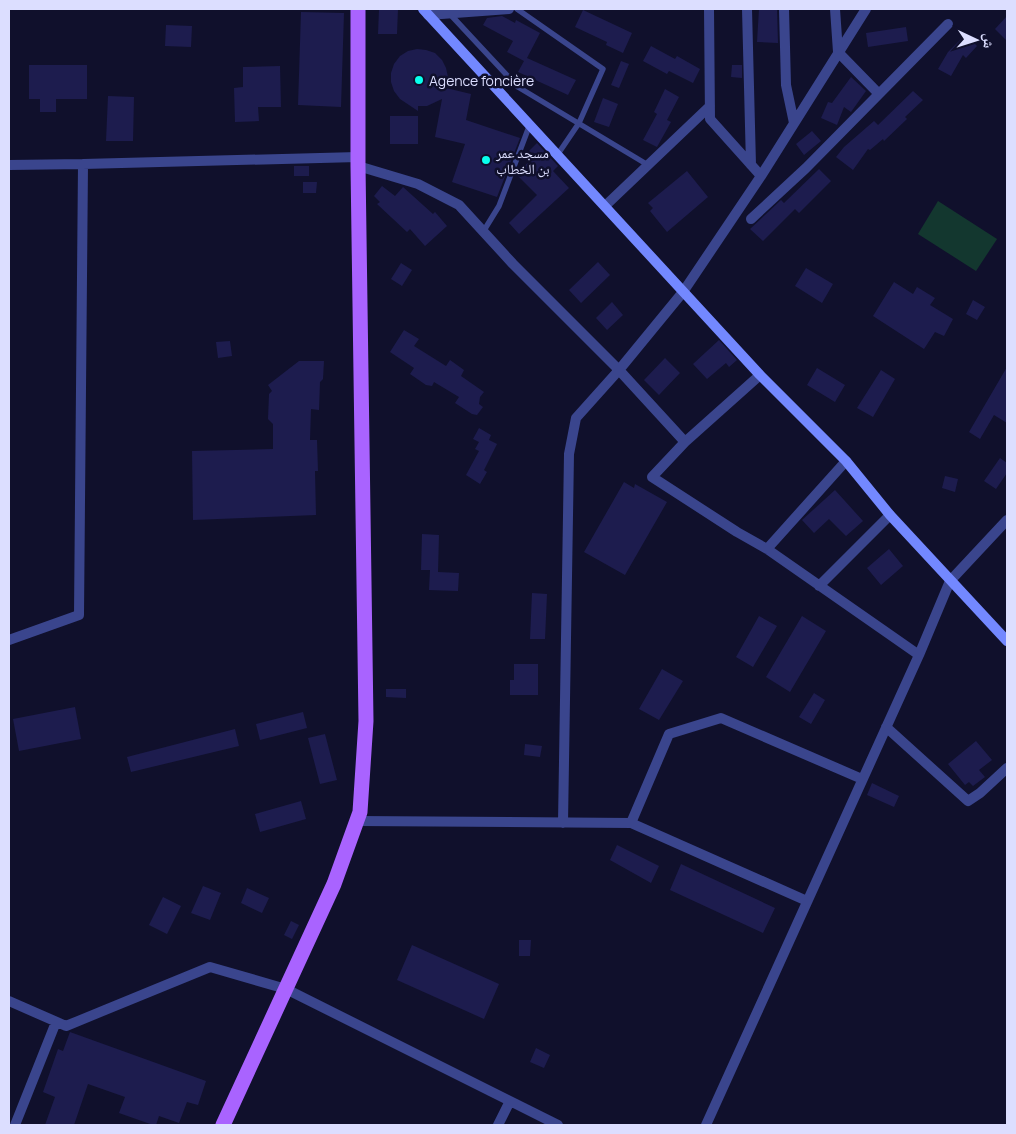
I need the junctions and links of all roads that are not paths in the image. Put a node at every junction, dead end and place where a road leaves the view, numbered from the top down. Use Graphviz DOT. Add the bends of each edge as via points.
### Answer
graph roads {
  1 [pos="358,9"];
  2 [pos="509,9"];
  3 [pos="517,9"];
  4 [pos="709,9"];
  5 [pos="746,9"];
  6 [pos="784,9"];
  7 [pos="835,9"];
  8 [pos="866,9"];
  9 [pos="449,11"];
  10 [pos="426,12"];
  11 [pos="948,24"];
  12 [pos="838,52"];
  13 [pos="880,94"];
  14 [pos="710,106"];
  15 [pos="579,123"];
  16 [pos="794,123"];
  17 [pos="530,124"];
  18 [pos="558,154"];
  19 [pos="358,162"];
  20 [pos="9,164"];
  21 [pos="83,164"];
  22 [pos="648,164"];
  23 [pos="751,165"];
  24 [pos="760,176"];
  25 [pos="605,206"];
  26 [pos="751,219"];
  27 [pos="483,232"];
  28 [pos="683,292"];
  29 [pos="619,370"];
  30 [pos="760,374"];
  31 [pos="685,442"];
  32 [pos="846,461"];
  33 [pos="890,515"];
  34 [pos="1007,520"];
  35 [pos="767,548"];
  36 [pos="950,580"];
  37 [pos="819,586"];
  38 [pos="9,640"];
  39 [pos="1007,641"];
  40 [pos="918,655"];
  41 [pos="886,727"];
  42 [pos="1007,768"];
  43 [pos="862,779"];
  44 [pos="357,821"];
  45 [pos="563,823"];
  46 [pos="632,823"];
  47 [pos="808,901"];
  48 [pos="286,989"];
  49 [pos="9,1001"];
  50 [pos="56,1022"];
  51 [pos="510,1101"];
  52 [pos="15,1125"];
  53 [pos="223,1125"];
  54 [pos="498,1125"];
  55 [pos="558,1125"];
  56 [pos="706,1125"];
  1 -- 19 [label="main road"];
  2 -- 9 [label="street"];
  3 -- 15 [label="lane" via="603,69"];
  4 -- 14 [label="street"];
  5 -- 23 [label="street"];
  6 -- 16 [label="street" via="786,84"];
  7 -- 12 [label="street"];
  8 -- 12 [label="street"];
  9 -- 10 [label="street"];
  9 -- 15 [label="lane" via="518,87"];
  10 -- 17 [label="main road"];
  11 -- 13 [label="street"];
  12 -- 13 [label="street"];
  12 -- 16 [label="street"];
  13 -- 26 [label="street"];
  14 -- 22 [label="street"];
  14 -- 23 [label="street" via="710,119"];
  15 -- 18 [label="lane"];
  15 -- 22 [label="lane"];
  16 -- 24 [label="street"];
  17 -- 18 [label="main road"];
  17 -- 27 [label="lane" via="498,206"];
  18 -- 25 [label="main road"];
  19 -- 21 [label="street"];
  19 -- 27 [label="street" via="418,184 458,205"];
  19 -- 44 [label="main road" via="366,722"];
  20 -- 21 [label="street"];
  21 -- 38 [label="street" via="78,615"];
  22 -- 25 [label="street"];
  23 -- 24 [label="street"];
  24 -- 28 [label="street"];
  25 -- 28 [label="main road"];
  27 -- 29 [label="street"];
  28 -- 29 [label="street"];
  28 -- 30 [label="main road"];
  29 -- 31 [label="street"];
  29 -- 45 [label="street" via="576,418 569,454"];
  30 -- 31 [label="street"];
  30 -- 32 [label="main road"];
  31 -- 35 [label="street" via="652,477"];
  32 -- 33 [label="main road"];
  32 -- 35 [label="street"];
  33 -- 36 [label="main road"];
  33 -- 37 [label="street"];
  34 -- 36 [label="street"];
  35 -- 37 [label="street"];
  36 -- 39 [label="main road"];
  36 -- 40 [label="street"];
  37 -- 40 [label="street"];
  40 -- 41 [label="street"];
  41 -- 42 [label="street" via="968,801"];
  41 -- 43 [label="street"];
  43 -- 46 [label="street" via="721,718 669,734"];
  43 -- 47 [label="street"];
  44 -- 45 [label="street"];
  44 -- 48 [label="main road" via="334,884"];
  45 -- 46 [label="street"];
  46 -- 47 [label="street"];
  47 -- 56 [label="street"];
  48 -- 50 [label="street" via="210,966 66,1026"];
  48 -- 51 [label="street"];
  48 -- 53 [label="main road"];
  49 -- 50 [label="street"];
  50 -- 52 [label="street"];
  51 -- 54 [label="street"];
  51 -- 55 [label="street"];
}
